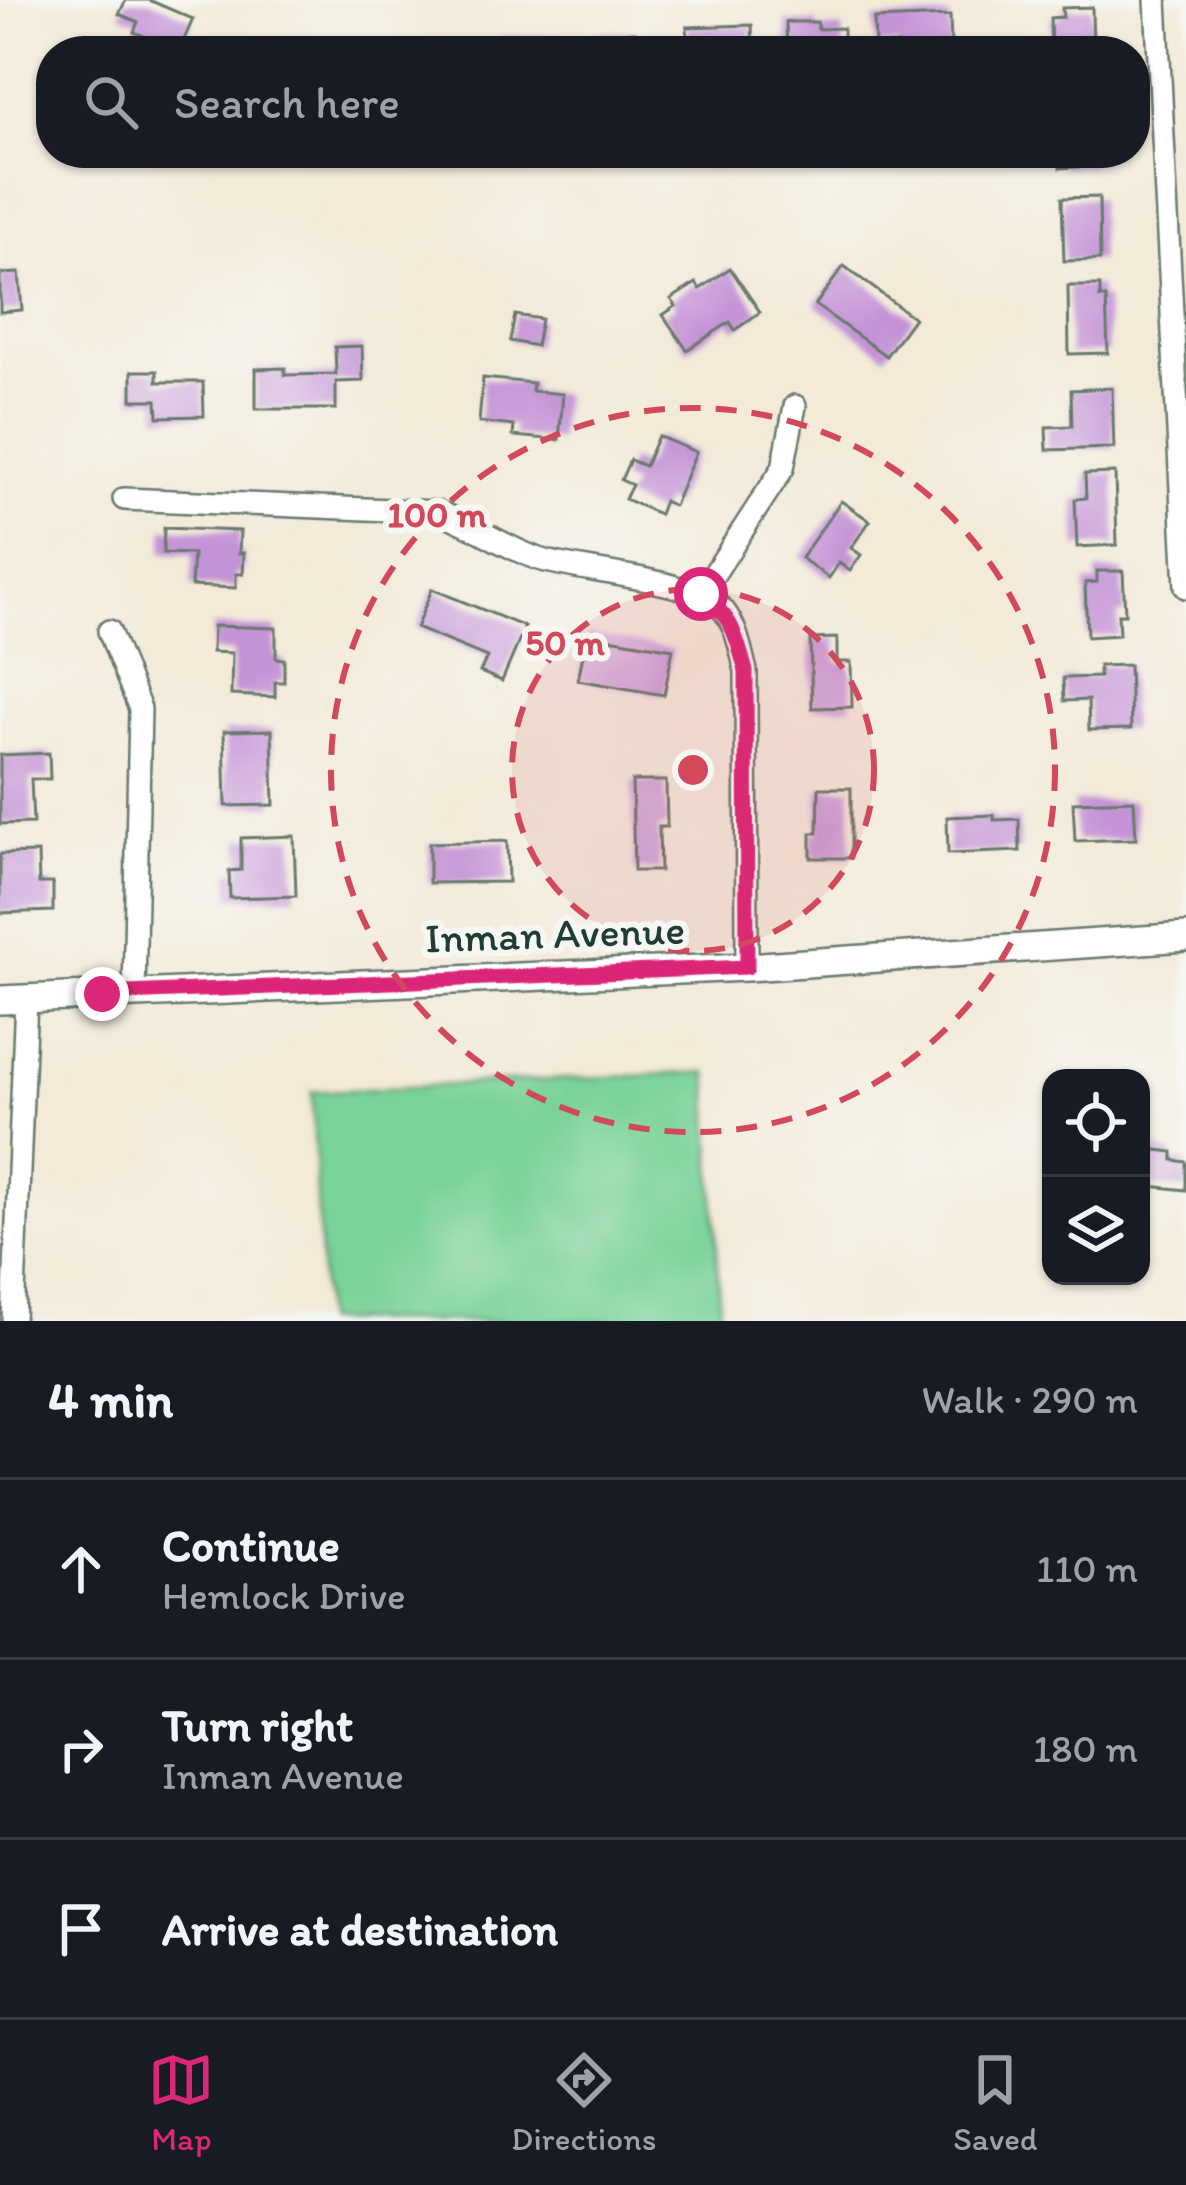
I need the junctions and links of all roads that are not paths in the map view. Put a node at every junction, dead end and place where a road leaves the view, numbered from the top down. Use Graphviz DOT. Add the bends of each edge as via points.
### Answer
graph roads {
  1 [pos="1156,0"];
  2 [pos="1186,107"];
  3 [pos="1161,108"];
  4 [pos="795,406"];
  5 [pos="124,500"];
  6 [pos="1186,587"];
  7 [pos="701,594"];
  8 [pos="109,632"];
  9 [pos="1186,937"];
  10 [pos="747,967"];
  11 [pos="134,993"];
  12 [pos="13,999"];
  13 [pos="13,1321"];
  1 -- 3 [label="street"];
  2 -- 3 [label="street"];
  3 -- 6 [label="street"];
  4 -- 7 [label="street" via="783,468"];
  5 -- 7 [label="street" via="438,512 542,560"];
  7 -- 10 [label="street" via="723,610 746,671"];
  8 -- 11 [label="street" via="140,709"];
  9 -- 10 [label="main road, Inman Avenue"];
  10 -- 11 [label="main road, Inman Avenue"];
  11 -- 12 [label="main road, Inman Avenue"];
  12 -- 13 [label="street"];
}
